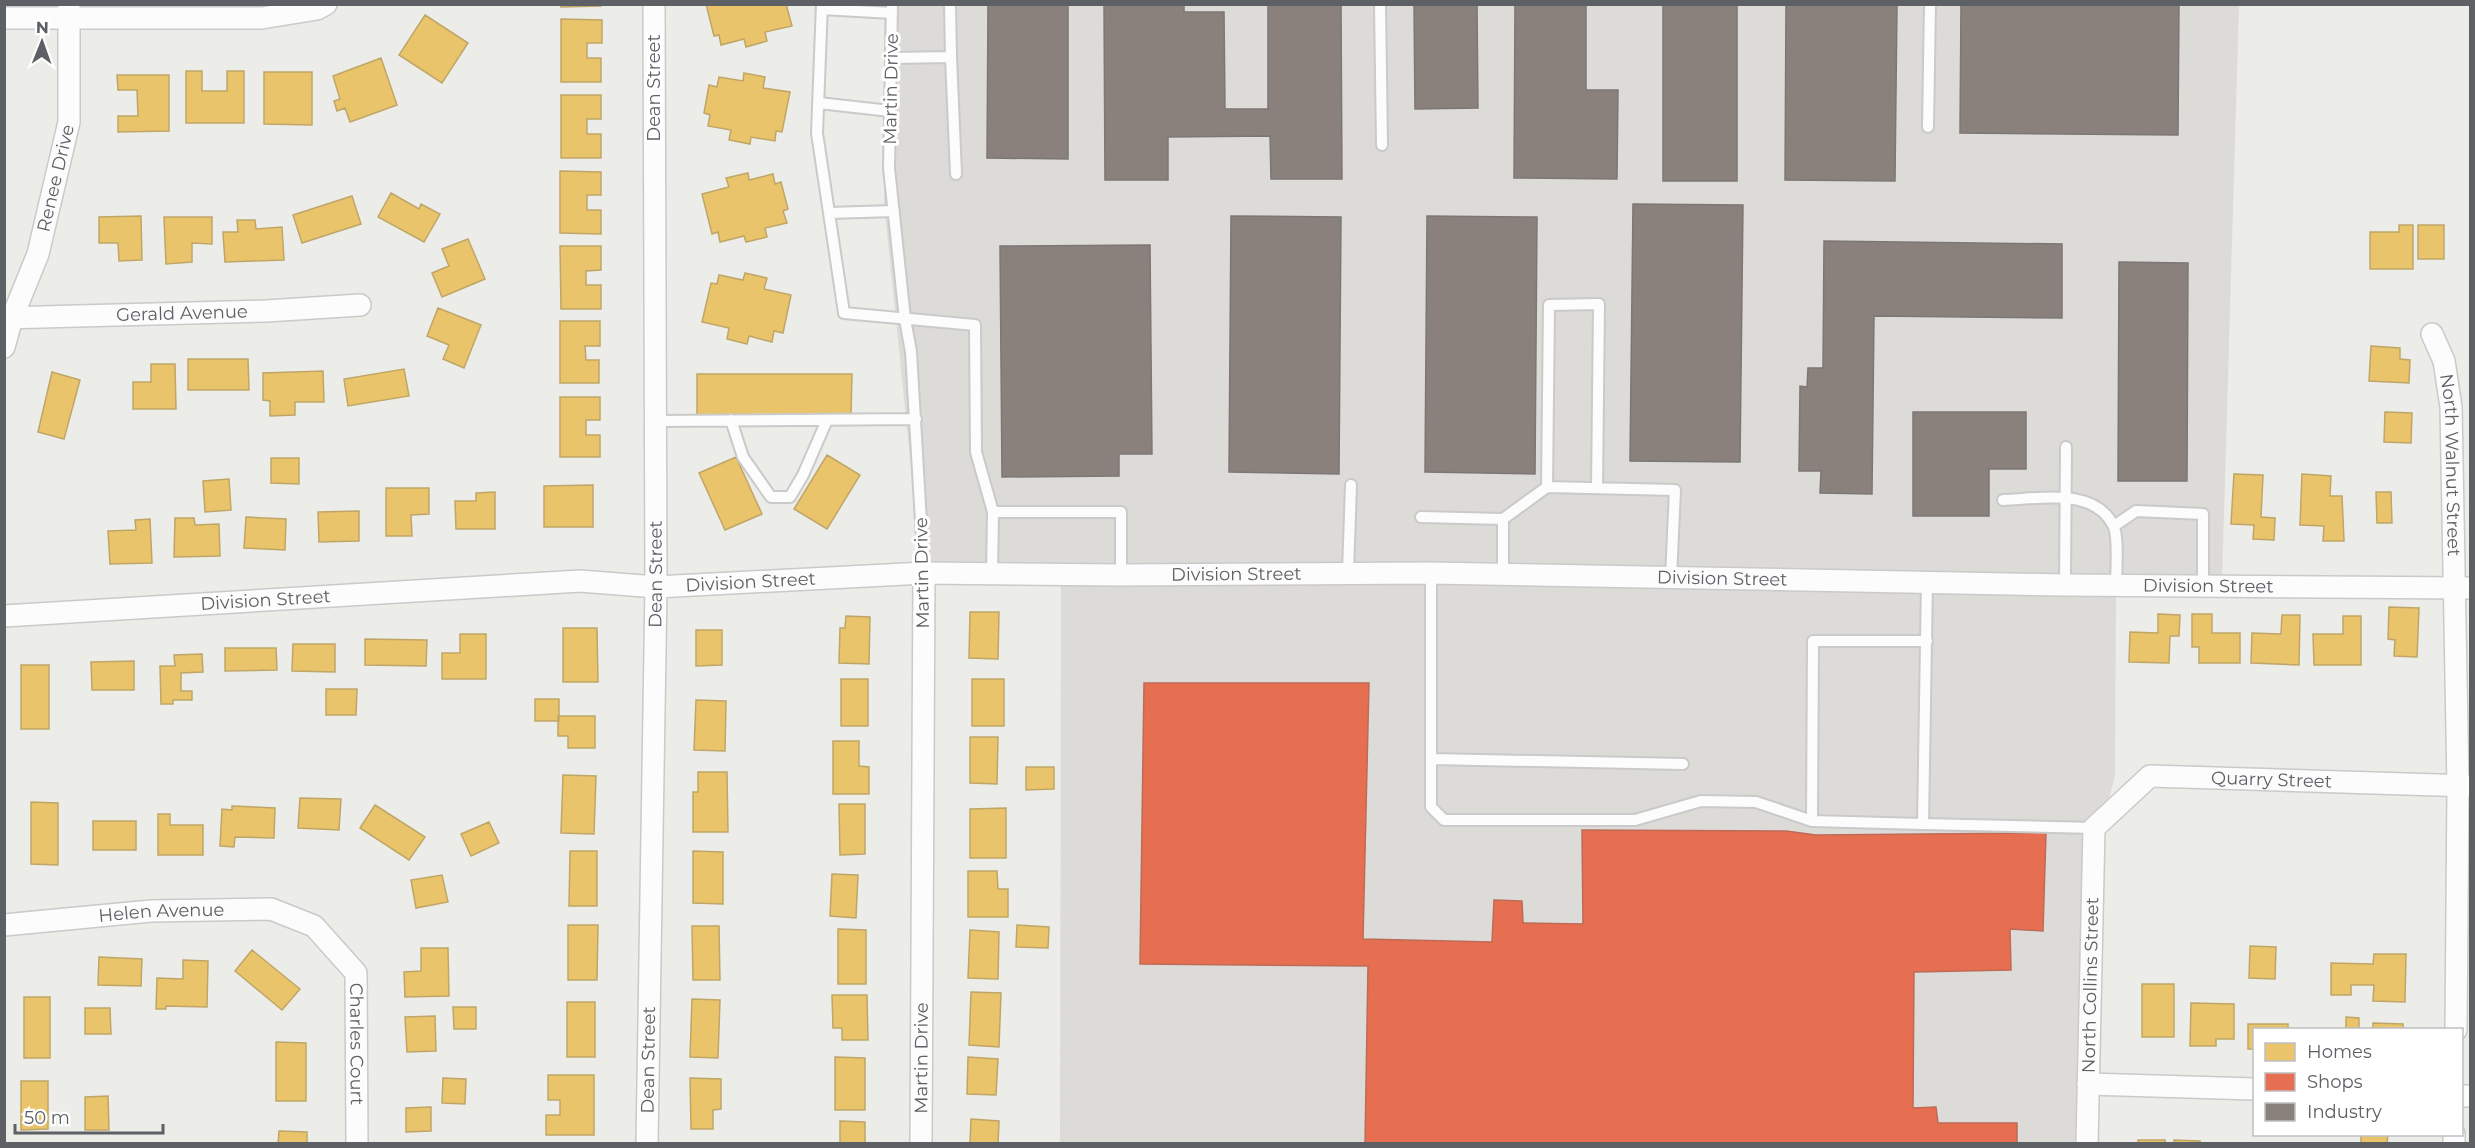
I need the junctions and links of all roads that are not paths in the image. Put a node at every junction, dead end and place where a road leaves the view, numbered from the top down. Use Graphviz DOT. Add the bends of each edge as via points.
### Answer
graph roads {
  1 [pos="326,4"];
  2 [pos="654,4"];
  3 [pos="950,4"];
  4 [pos="1380,4"];
  5 [pos="1930,4"];
  6 [pos="822,7"];
  7 [pos="892,9"];
  8 [pos="69,11"];
  9 [pos="4,18"];
  10 [pos="951,57"];
  11 [pos="891,58"];
  12 [pos="819,103"];
  13 [pos="890,111"];
  14 [pos="1928,127"];
  15 [pos="1382,144"];
  16 [pos="956,174"];
  17 [pos="894,211"];
  18 [pos="829,213"];
  19 [pos="360,305"];
  20 [pos="8,318"];
  21 [pos="905,319"];
  22 [pos="2432,334"];
  23 [pos="4,346"];
  24 [pos="916,419"];
  25 [pos="731,420"];
  26 [pos="827,420"];
  27 [pos="656,421"];
  28 [pos="2066,447"];
  29 [pos="1351,485"];
  30 [pos="1547,487"];
  31 [pos="1598,488"];
  32 [pos="2065,498"];
  33 [pos="2003,500"];
  34 [pos="993,512"];
  35 [pos="1421,517"];
  36 [pos="1503,519"];
  37 [pos="2115,526"];
  38 [pos="924,573"];
  39 [pos="1348,573"];
  40 [pos="1431,573"];
  41 [pos="992,574"];
  42 [pos="1503,574"];
  43 [pos="1121,576"];
  44 [pos="1671,578"];
  45 [pos="1927,582"];
  46 [pos="2064,585"];
  47 [pos="2116,585"];
  48 [pos="2203,585"];
  49 [pos="656,587"];
  50 [pos="2463,588"];
  51 [pos="4,616"];
  52 [pos="1927,641"];
  53 [pos="1431,759"];
  54 [pos="1683,764"];
  55 [pos="2464,786"];
  56 [pos="1812,821"];
  57 [pos="1923,824"];
  58 [pos="2094,828"];
  59 [pos="4,925"];
  60 [pos="314,926"];
  61 [pos="2464,935"];
  62 [pos="2456,1028"];
  63 [pos="2088,1084"];
  64 [pos="2253,1089"];
  65 [pos="357,1143"];
  66 [pos="647,1143"];
  67 [pos="921,1143"];
  68 [pos="2087,1143"];
  1 -- 8 [label="street" via="262,18"];
  2 -- 27 [label="street, Dean Street"];
  3 -- 10 [label="lane"];
  4 -- 15 [label="lane"];
  5 -- 14 [label="lane"];
  6 -- 7 [label="lane"];
  6 -- 12 [label="lane"];
  7 -- 11 [label="lane, Martin Drive"];
  8 -- 9 [label="street"];
  8 -- 20 [label="street, Renee Drive" via="69,122 38,254"];
  10 -- 11 [label="lane"];
  10 -- 16 [label="lane"];
  11 -- 13 [label="lane, Martin Drive"];
  12 -- 13 [label="lane"];
  12 -- 18 [label="lane" via="818,133"];
  13 -- 17 [label="lane, Martin Drive" via="889,168"];
  17 -- 18 [label="lane"];
  17 -- 21 [label="lane, Martin Drive"];
  18 -- 21 [label="lane" via="843,314"];
  19 -- 20 [label="street, Gerald Avenue"];
  20 -- 23 [label="street, Renee Drive"];
  21 -- 24 [label="lane, Martin Drive"];
  21 -- 34 [label="lane" via="975,325 976,452"];
  22 -- 50 [label="street, North Walnut Street" via="2444,361 2451,407"];
  24 -- 26 [label="lane"];
  24 -- 38 [label="lane, Martin Drive"];
  25 -- 26 [label="lane"];
  25 -- 26 [label="lane" via="743,457 771,497 790,497"];
  25 -- 27 [label="lane"];
  27 -- 49 [label="street, Dean Street"];
  28 -- 32 [label="lane"];
  29 -- 39 [label="lane"];
  30 -- 31 [label="lane"];
  30 -- 31 [label="lane" via="1549,305 1599,304"];
  30 -- 36 [label="lane"];
  31 -- 44 [label="lane" via="1675,490"];
  32 -- 33 [label="lane"];
  32 -- 37 [label="lane" via="2096,504"];
  32 -- 46 [label="lane"];
  34 -- 41 [label="lane"];
  34 -- 43 [label="lane" via="1121,512"];
  35 -- 36 [label="lane"];
  36 -- 42 [label="lane"];
  37 -- 47 [label="lane"];
  37 -- 48 [label="lane" via="2136,511 2204,514"];
  38 -- 41 [label="street, Division Street"];
  38 -- 49 [label="street, Division Street"];
  38 -- 67 [label="street, Martin Drive"];
  39 -- 40 [label="street, Division Street"];
  39 -- 43 [label="street, Division Street"];
  40 -- 42 [label="street, Division Street"];
  40 -- 53 [label="lane"];
  41 -- 43 [label="street, Division Street"];
  42 -- 44 [label="street, Division Street"];
  44 -- 45 [label="street, Division Street"];
  45 -- 46 [label="street, Division Street"];
  45 -- 52 [label="lane"];
  46 -- 47 [label="street, Division Street"];
  47 -- 48 [label="street, Division Street"];
  48 -- 50 [label="street, Division Street"];
  49 -- 51 [label="street, Division Street" via="580,581"];
  49 -- 66 [label="street, Dean Street"];
  50 -- 55 [label="street, North Walnut Street"];
  52 -- 56 [label="lane" via="1813,641"];
  52 -- 57 [label="lane"];
  53 -- 54 [label="lane"];
  53 -- 56 [label="lane" via="1431,807 1444,820 1635,820 1701,801 1756,802"];
  55 -- 58 [label="street, Quarry Street" via="2150,776"];
  55 -- 61 [label="street, North Walnut Street"];
  56 -- 57 [label="lane"];
  57 -- 58 [label="lane"];
  58 -- 63 [label="street, North Collins Street"];
  59 -- 60 [label="street, Helen Avenue" via="150,910 271,909"];
  60 -- 65 [label="street, Charles Court" via="356,974"];
  61 -- 62 [label="street, North Walnut Street"];
  63 -- 64 [label="street"];
  63 -- 68 [label="street, North Collins Street"];
}
